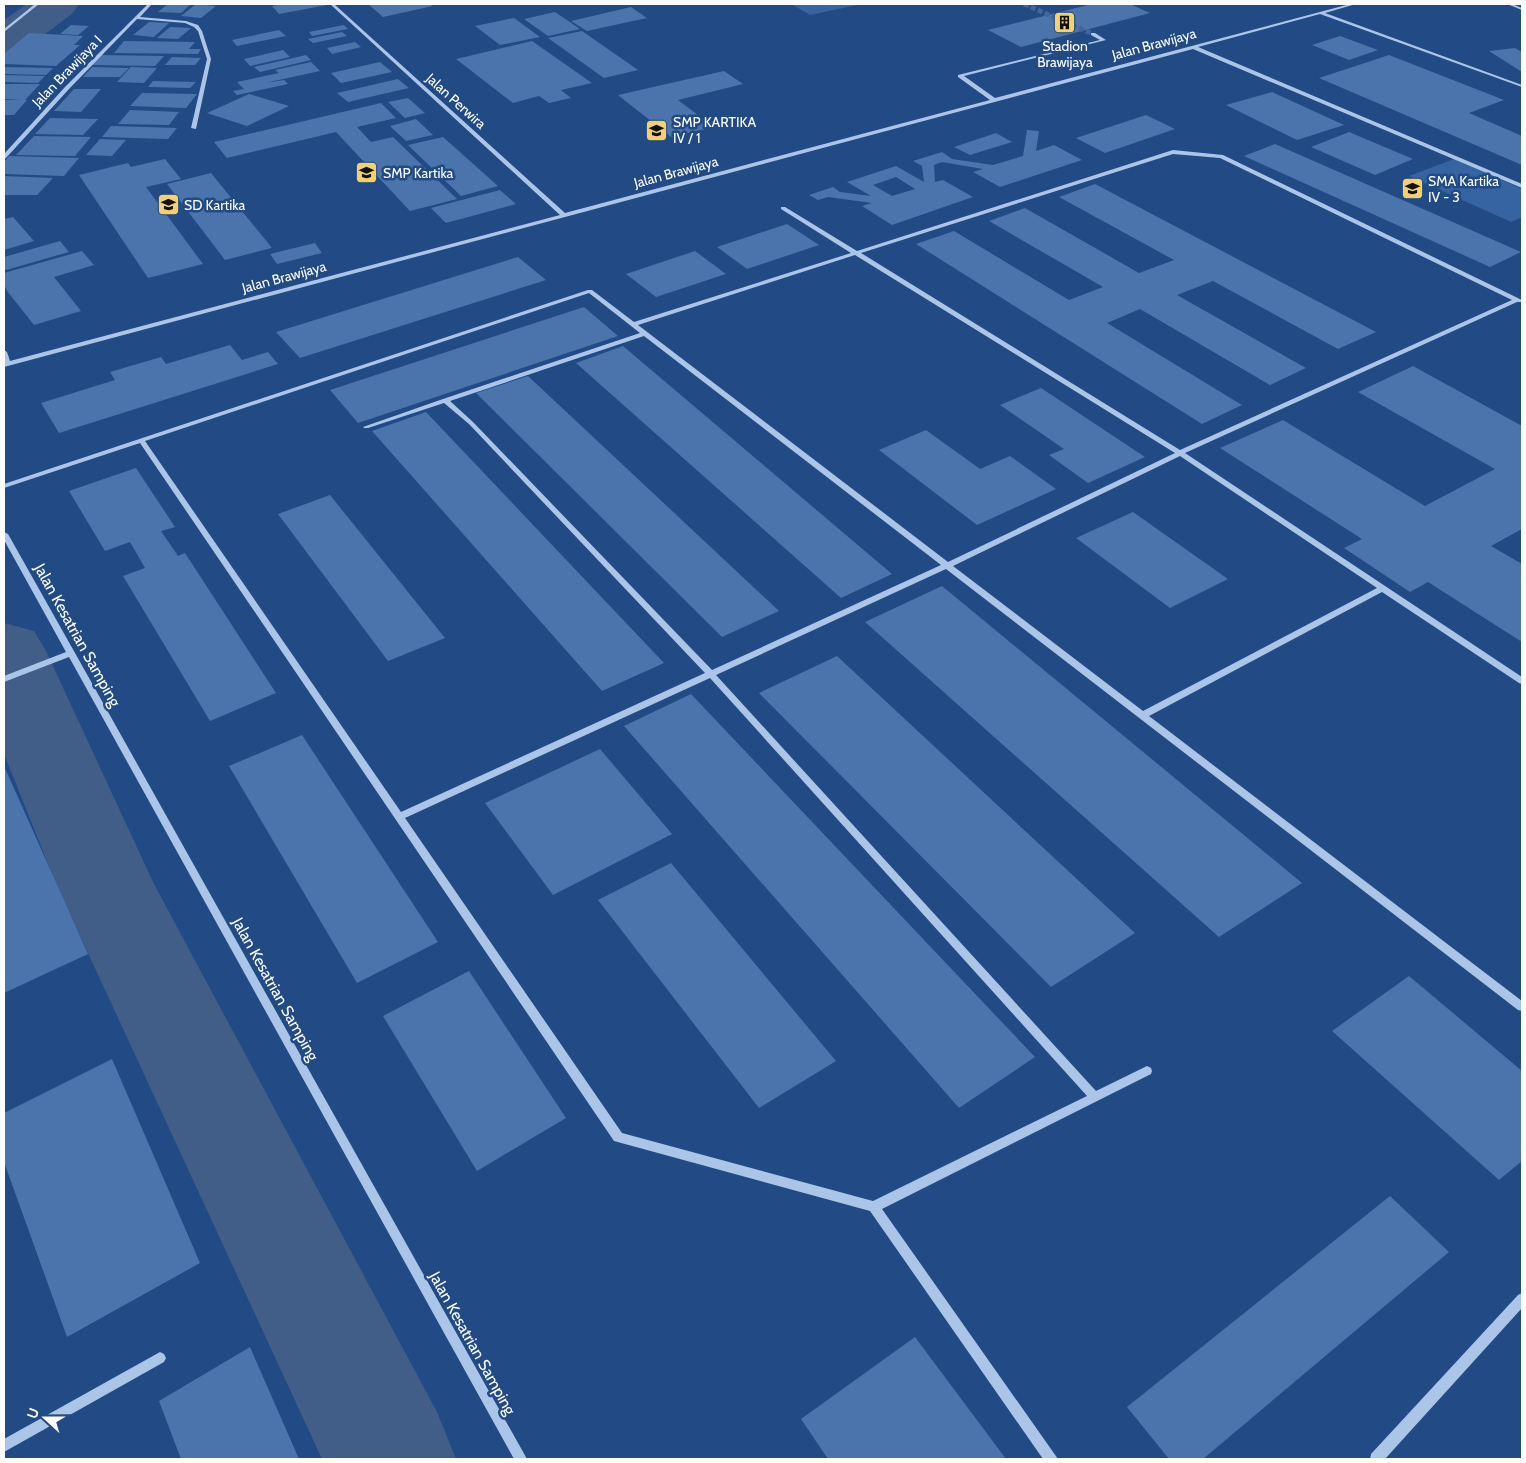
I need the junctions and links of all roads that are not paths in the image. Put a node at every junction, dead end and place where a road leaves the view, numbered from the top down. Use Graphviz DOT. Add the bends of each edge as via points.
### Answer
graph roads {
  1 [pos="36,4"];
  2 [pos="150,4"];
  3 [pos="332,4"];
  4 [pos="1354,4"];
  5 [pos="1509,4"];
  6 [pos="1522,9"];
  7 [pos="1321,13"];
  8 [pos="136,18"];
  9 [pos="4,31"];
  10 [pos="1093,34"];
  11 [pos="1193,47"];
  12 [pos="1521,86"];
  13 [pos="994,100"];
  14 [pos="194,128"];
  15 [pos="4,157"];
  16 [pos="1522,186"];
  17 [pos="782,208"];
  18 [pos="564,215"];
  19 [pos="856,252"];
  20 [pos="1520,301"];
  21 [pos="633,324"];
  22 [pos="646,333"];
  23 [pos="4,352"];
  24 [pos="6,364"];
  25 [pos="445,400"];
  26 [pos="366,427"];
  27 [pos="141,440"];
  28 [pos="1180,453"];
  29 [pos="4,486"];
  30 [pos="4,534"];
  31 [pos="948,566"];
  32 [pos="1383,588"];
  33 [pos="72,653"];
  34 [pos="711,674"];
  35 [pos="4,679"];
  36 [pos="1522,681"];
  37 [pos="1143,715"];
  38 [pos="399,817"];
  39 [pos="1522,1007"];
  40 [pos="1147,1071"];
  41 [pos="1095,1097"];
  42 [pos="874,1208"];
  43 [pos="1522,1299"];
  44 [pos="160,1358"];
  45 [pos="4,1446"];
  46 [pos="521,1459"];
  47 [pos="1051,1459"];
  48 [pos="1376,1459"];
  1 -- 9 [label="street"];
  2 -- 8 [label="street, Jalan Brawijaya I"];
  3 -- 18 [label="street, Jalan Perwira"];
  4 -- 7 [label="street, Jalan Brawijaya"];
  5 -- 6 [label="street"];
  7 -- 11 [label="street, Jalan Brawijaya"];
  7 -- 12 [label="street"];
  8 -- 14 [label="street" via="186,22 200,31 209,59"];
  8 -- 15 [label="street, Jalan Brawijaya I"];
  10 -- 13 [label="street" via="1104,40 960,76"];
  11 -- 13 [label="street, Jalan Brawijaya"];
  11 -- 16 [label="street"];
  13 -- 18 [label="street, Jalan Brawijaya"];
  17 -- 19 [label="street"];
  18 -- 24 [label="street, Jalan Brawijaya"];
  19 -- 20 [label="street" via="1173,152 1221,156"];
  19 -- 21 [label="street"];
  19 -- 28 [label="street"];
  20 -- 28 [label="street"];
  21 -- 22 [label="street"];
  21 -- 27 [label="street" via="590,290"];
  22 -- 25 [label="street"];
  22 -- 31 [label="street"];
  23 -- 24 [label="street"];
  25 -- 26 [label="street"];
  25 -- 34 [label="street" via="471,423"];
  27 -- 29 [label="street"];
  27 -- 38 [label="street"];
  28 -- 31 [label="street"];
  28 -- 32 [label="street"];
  30 -- 33 [label="street, Jalan Kesatrian Samping"];
  31 -- 34 [label="street"];
  31 -- 37 [label="street"];
  32 -- 36 [label="street"];
  32 -- 37 [label="street"];
  33 -- 35 [label="street"];
  33 -- 46 [label="street, Jalan Kesatrian Samping"];
  34 -- 38 [label="street"];
  34 -- 41 [label="street"];
  37 -- 39 [label="street"];
  38 -- 42 [label="street" via="618,1137"];
  40 -- 41 [label="street"];
  41 -- 42 [label="street"];
  42 -- 47 [label="street"];
  43 -- 48 [label="street"];
  44 -- 45 [label="street"];
}
